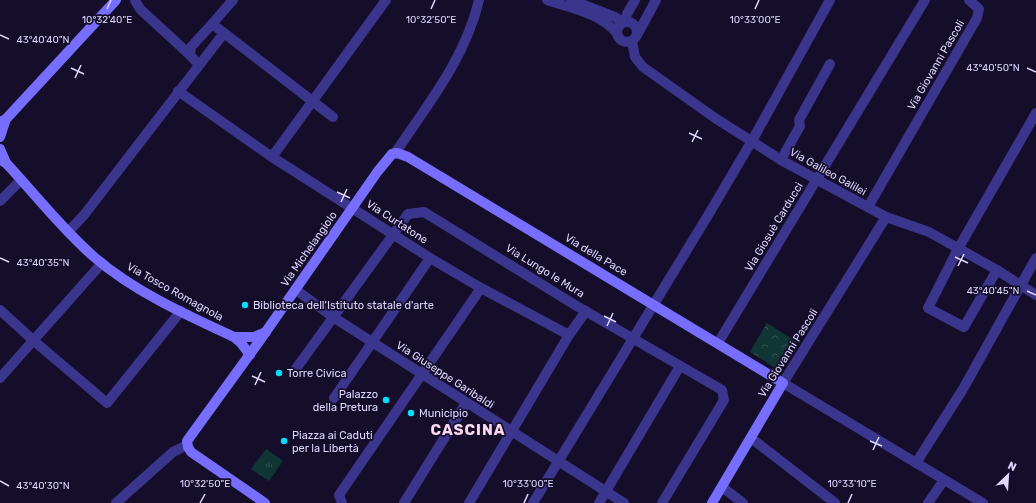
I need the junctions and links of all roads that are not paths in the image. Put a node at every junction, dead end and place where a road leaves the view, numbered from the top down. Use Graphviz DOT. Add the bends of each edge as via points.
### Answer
graph roads {
  1 [pos="116,0"];
  2 [pos="135,0"];
  3 [pos="233,0"];
  4 [pos="386,0"];
  5 [pos="478,0"];
  6 [pos="547,0"];
  7 [pos="571,0"];
  8 [pos="635,0"];
  9 [pos="656,0"];
  10 [pos="830,0"];
  11 [pos="925,0"];
  12 [pos="969,0"];
  13 [pos="624,22"];
  14 [pos="212,24"];
  15 [pos="224,33"];
  16 [pos="617,34"];
  17 [pos="634,38"];
  18 [pos="190,55"];
  19 [pos="830,64"];
  20 [pos="199,65"];
  21 [pos="178,91"];
  22 [pos="311,101"];
  23 [pos="1036,113"];
  24 [pos="333,117"];
  25 [pos="3,120"];
  26 [pos="0,137"];
  27 [pos="751,142"];
  28 [pos="0,149"];
  29 [pos="395,153"];
  30 [pos="272,157"];
  31 [pos="781,160"];
  32 [pos="3,161"];
  33 [pos="817,179"];
  34 [pos="21,180"];
  35 [pos="0,201"];
  36 [pos="353,207"];
  37 [pos="868,207"];
  38 [pos="886,217"];
  39 [pos="68,232"];
  40 [pos="393,235"];
  41 [pos="958,249"];
  42 [pos="430,258"];
  43 [pos="1036,258"];
  44 [pos="102,263"];
  45 [pos="997,270"];
  46 [pos="1022,284"];
  47 [pos="481,288"];
  48 [pos="296,290"];
  49 [pos="1036,295"];
  50 [pos="655,305"];
  51 [pos="0,310"];
  52 [pos="181,311"];
  53 [pos="586,311"];
  54 [pos="333,317"];
  55 [pos="266,332"];
  56 [pos="569,335"];
  57 [pos="234,337"];
  58 [pos="633,338"];
  59 [pos="34,341"];
  60 [pos="374,342"];
  61 [pos="718,343"];
  62 [pos="250,355"];
  63 [pos="680,366"];
  64 [pos="294,370"];
  65 [pos="423,374"];
  66 [pos="0,378"];
  67 [pos="783,383"];
  68 [pos="334,398"];
  69 [pos="466,403"];
  70 [pos="512,432"];
  71 [pos="751,438"];
  72 [pos="187,445"];
  73 [pos="558,462"];
  74 [pos="916,463"];
  75 [pos="944,480"];
  76 [pos="722,487"];
  77 [pos="606,492"];
  78 [pos="116,503"];
  79 [pos="265,503"];
  80 [pos="342,503"];
  81 [pos="404,503"];
  82 [pos="469,503"];
  83 [pos="534,503"];
  84 [pos="599,503"];
  85 [pos="624,503"];
  86 [pos="662,503"];
  87 [pos="712,503"];
  88 [pos="743,503"];
  89 [pos="835,503"];
  90 [pos="928,503"];
  91 [pos="983,503"];
  1 -- 25 [label="main road"];
  2 -- 18 [label="street" via="144,13"];
  3 -- 14 [label="street"];
  4 -- 22 [label="street"];
  5 -- 29 [label="street, Via Michelangiolo" via="474,22 463,48"];
  6 -- 16 [label="street" via="595,17 608,24"];
  7 -- 13 [label="street, Via Galileo Galilei"];
  8 -- 13 [label="street"];
  9 -- 17 [label="street"];
  10 -- 27 [label="street"];
  11 -- 33 [label="street, Via Giosuè Carducci"];
  12 -- 37 [label="street, Via Giovanni Pascoli" via="979,9 977,18"];
  13 -- 16 [label="street" via="618,27"];
  13 -- 17 [label="street, Via Galileo Galilei" via="634,24 637,29"];
  14 -- 15 [label="street"];
  14 -- 18 [label="street" via="191,47"];
  15 -- 20 [label="street"];
  15 -- 22 [label="street"];
  16 -- 17 [label="street" via="623,41"];
  17 -- 27 [label="street, Via Galileo Galilei" via="635,57 643,67"];
  18 -- 20 [label="street"];
  19 -- 31 [label="street" via="799,120 800,126"];
  20 -- 21 [label="street"];
  21 -- 30 [label="street, Via Curtatone"];
  21 -- 39 [label="street" via="84,215"];
  22 -- 24 [label="street"];
  22 -- 30 [label="street"];
  23 -- 41 [label="street"];
  25 -- 26 [label="main road"];
  27 -- 31 [label="street, Via Galileo Galilei"];
  27 -- 50 [label="street"];
  28 -- 32 [label="main road, Via Tosco Romagnola"];
  29 -- 36 [label="main road, Via Michelangiolo" via="387,160"];
  29 -- 50 [label="main road, Via della Pace" via="414,160"];
  30 -- 36 [label="street, Via Curtatone"];
  31 -- 33 [label="street, Via Galileo Galilei"];
  32 -- 34 [label="main road, Via Tosco Romagnola"];
  33 -- 37 [label="street, Via Galileo Galilei"];
  33 -- 61 [label="street, Via Giosuè Carducci"];
  34 -- 35 [label="street"];
  34 -- 39 [label="main road, Via Tosco Romagnola"];
  36 -- 40 [label="street, Via Curtatone"];
  36 -- 48 [label="main road, Via Michelangiolo"];
  37 -- 38 [label="street, Via Galileo Galilei"];
  38 -- 41 [label="street, Via Galileo Galilei" via="929,232"];
  38 -- 67 [label="street, Via Giovanni Pascoli"];
  39 -- 44 [label="main road, Via Tosco Romagnola"];
  40 -- 42 [label="street, Via Curtatone"];
  40 -- 53 [label="street, Via Lungo le Mura" via="408,214 424,212"];
  40 -- 54 [label="street, Via Lungo le Mura"];
  41 -- 45 [label="street, Via Galileo Galilei"];
  41 -- 45 [label="street" via="928,308 964,327"];
  42 -- 47 [label="street, Via Curtatone"];
  42 -- 60 [label="street"];
  43 -- 46 [label="street"];
  44 -- 52 [label="main road, Via Tosco Romagnola" via="142,290"];
  44 -- 59 [label="street"];
  45 -- 46 [label="street, Via Galileo Galilei"];
  46 -- 49 [label="street, Via Galileo Galilei"];
  46 -- 74 [label="street" via="963,389"];
  47 -- 56 [label="street, Via Curtatone"];
  47 -- 65 [label="street"];
  48 -- 54 [label="street, Via Giuseppe Garibaldi"];
  48 -- 55 [label="main road, Via Michelangiolo"];
  50 -- 58 [label="street"];
  50 -- 61 [label="main road, Via della Pace"];
  51 -- 59 [label="street"];
  52 -- 57 [label="main road, Via Tosco Romagnola"];
  52 -- 59 [label="street" via="107,403"];
  53 -- 56 [label="street"];
  53 -- 58 [label="street, Via Lungo le Mura"];
  54 -- 60 [label="street, Via Giuseppe Garibaldi"];
  54 -- 64 [label="street, Via Lungo le Mura"];
  55 -- 57 [label="main road" via="254,337"];
  55 -- 62 [label="main road, Via Michelangiolo"];
  56 -- 70 [label="street"];
  57 -- 62 [label="main road"];
  58 -- 63 [label="street, Via Lungo le Mura"];
  58 -- 73 [label="street"];
  59 -- 66 [label="street"];
  60 -- 65 [label="street, Via Giuseppe Garibaldi"];
  60 -- 68 [label="street"];
  61 -- 67 [label="main road, Via della Pace"];
  62 -- 72 [label="main road, Via Michelangiolo" via="188,438"];
  63 -- 77 [label="street"];
  63 -- 86 [label="street, Via Lungo le Mura" via="722,390 724,400"];
  65 -- 69 [label="street, Via Giuseppe Garibaldi"];
  65 -- 80 [label="street" via="340,495"];
  67 -- 71 [label="main road, Via Giovanni Pascoli"];
  67 -- 74 [label="street"];
  69 -- 70 [label="street, Via Giuseppe Garibaldi"];
  69 -- 81 [label="street"];
  70 -- 73 [label="street, Via Giuseppe Garibaldi"];
  70 -- 82 [label="street"];
  71 -- 76 [label="main road, Via Giovanni Pascoli"];
  71 -- 89 [label="street"];
  72 -- 78 [label="street" via="173,452"];
  72 -- 79 [label="main road" via="191,452"];
  73 -- 77 [label="street, Via Giuseppe Garibaldi"];
  73 -- 83 [label="street"];
  74 -- 75 [label="street"];
  75 -- 90 [label="street"];
  75 -- 91 [label="street"];
  76 -- 87 [label="main road, Via Giovanni Pascoli"];
  76 -- 88 [label="street"];
  77 -- 84 [label="street"];
  77 -- 85 [label="street, Via Giuseppe Garibaldi"];
}
